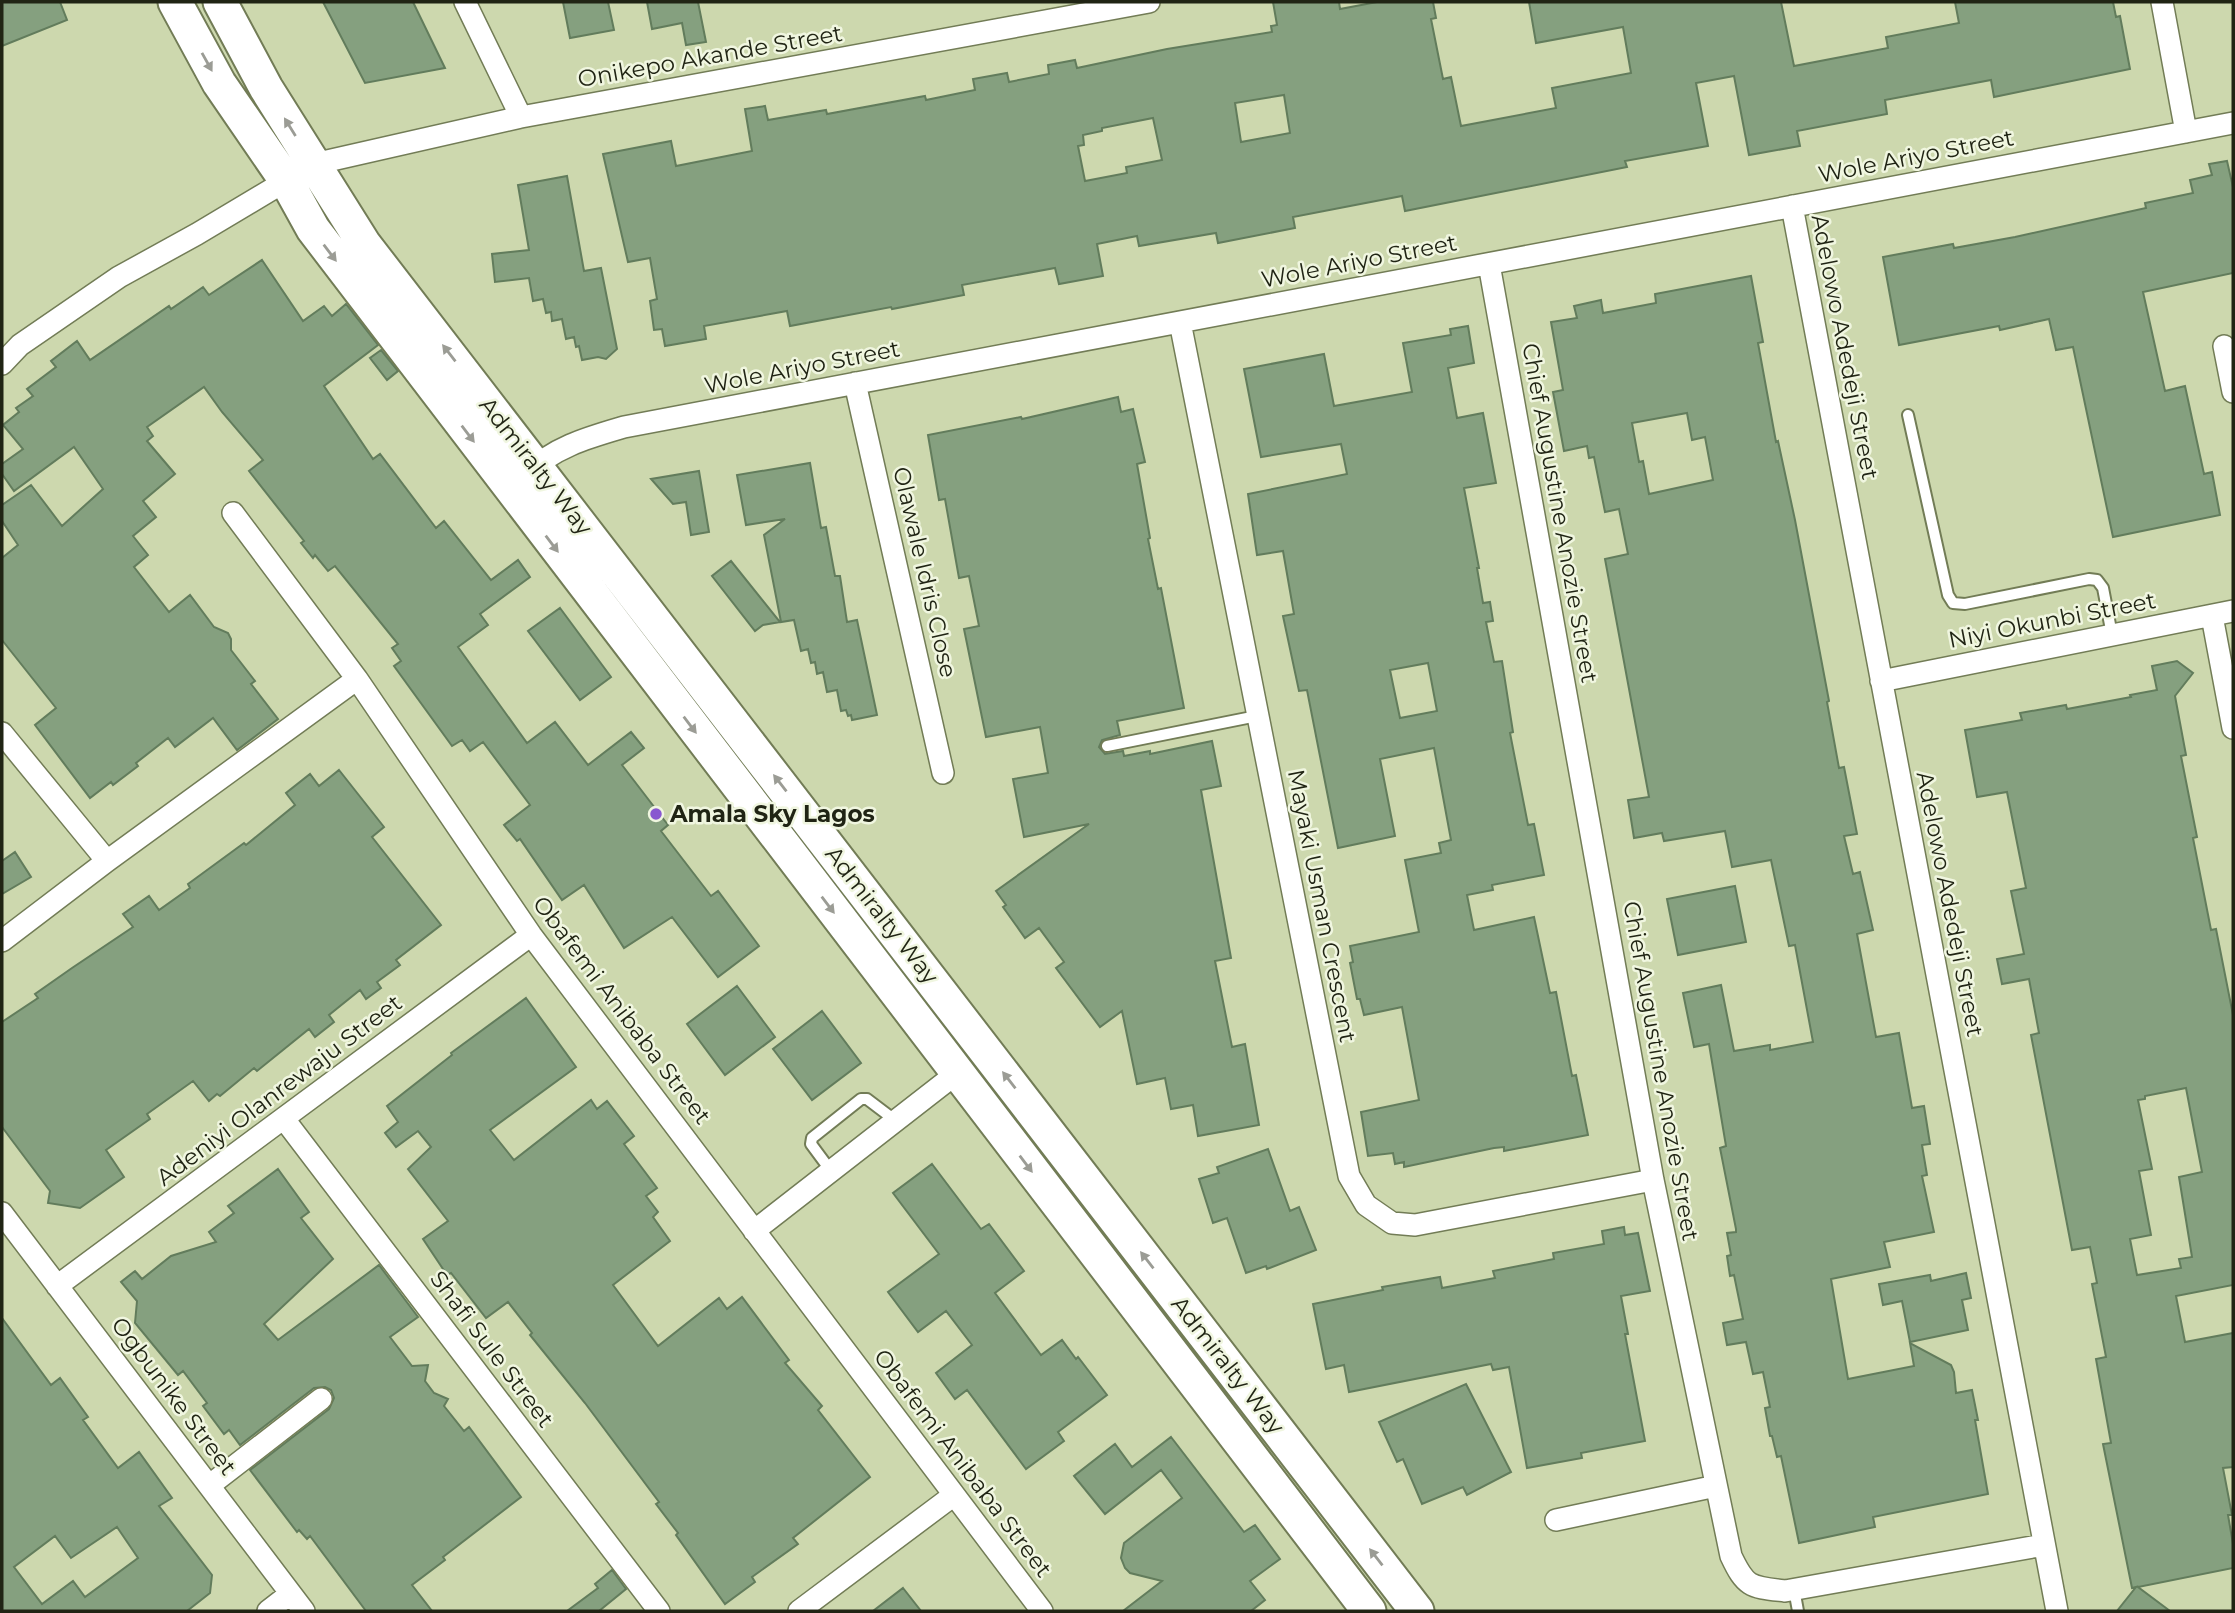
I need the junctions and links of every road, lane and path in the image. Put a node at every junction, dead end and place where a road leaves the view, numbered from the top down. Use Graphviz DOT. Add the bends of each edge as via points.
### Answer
graph roads {
  1 [pos="175,2"];
  2 [pos="220,2"];
  3 [pos="465,2"];
  4 [pos="1149,2"];
  5 [pos="2162,2"];
  6 [pos="521,117"];
  7 [pos="2233,123"];
  8 [pos="2186,132"];
  9 [pos="300,173"];
  10 [pos="1792,206"];
  11 [pos="1489,264"];
  12 [pos="1181,322"];
  13 [pos="2224,346"];
  14 [pos="2,363"];
  15 [pos="855,383"];
  16 [pos="2233,392"];
  17 [pos="1908,415"];
  18 [pos="536,465"];
  19 [pos="510,490"];
  20 [pos="233,513"];
  21 [pos="2233,611"];
  22 [pos="2212,616"];
  23 [pos="2112,635"];
  24 [pos="357,679"];
  25 [pos="1881,681"];
  26 [pos="1257,716"];
  27 [pos="2233,728"];
  28 [pos="2,733"];
  29 [pos="1107,747"];
  30 [pos="943,773"];
  31 [pos="107,861"];
  32 [pos="531,935"];
  33 [pos="2,941"];
  34 [pos="957,1073"];
  35 [pos="284,1119"];
  36 [pos="896,1121"];
  37 [pos="831,1171"];
  38 [pos="1653,1180"];
  39 [pos="2,1213"];
  40 [pos="754,1231"];
  41 [pos="57,1286"];
  42 [pos="321,1399"];
  43 [pos="210,1485"];
  44 [pos="1716,1486"];
  45 [pos="954,1495"];
  46 [pos="1556,1520"];
  47 [pos="2045,1545"];
  48 [pos="1794,1589"];
  49 [pos="290,1594"];
  50 [pos="268,1611"];
  51 [pos="304,1611"];
  52 [pos="659,1611"];
  53 [pos="799,1611"];
  54 [pos="1042,1611"];
  55 [pos="1368,1611"];
  56 [pos="1417,1611"];
  57 [pos="1798,1611"];
  58 [pos="2057,1611"];
  1 -- 9 [label="main road, Admiralty Way, one-way" via="219,83"];
  9 -- 2 [label="main road, Admiralty Way, one-way" via="266,88"];
  3 -- 6 [label="street"];
  4 -- 6 [label="street, Onikepo Akande Street"];
  5 -- 8 [label="street"];
  6 -- 9 [label="street, Onikepo Akande Street"];
  7 -- 8 [label="street, Wole Ariyo Street"];
  8 -- 10 [label="street, Wole Ariyo Street"];
  9 -- 14 [label="street, Onikepo Akande Street" via="118,277 20,345"];
  18 -- 9 [label="main road, Admiralty Way, one-way" via="365,244"];
  9 -- 19 [label="main road, Admiralty Way, one-way" via="313,229"];
  10 -- 11 [label="street, Wole Ariyo Street"];
  10 -- 25 [label="street, Adelowo Adedeji Street"];
  11 -- 12 [label="street, Wole Ariyo Street"];
  11 -- 38 [label="street, Chief Augustine Anozie Street"];
  12 -- 15 [label="street, Wole Ariyo Street"];
  12 -- 26 [label="street, Mayaki Usman Crescent"];
  13 -- 16 [label="street"];
  15 -- 18 [label="street, Wole Ariyo Street" via="624,427 568,446"];
  15 -- 30 [label="street, Olawale Idris Close"];
  17 -- 23 [label="lane" via="1953,603 2097,580 2103,588"];
  18 -- 19 [label="street, Wole Ariyo Street"];
  56 -- 18 [label="main road, Admiralty Way, one-way"];
  19 -- 34 [label="main road, Admiralty Way, one-way"];
  20 -- 24 [label="street, Obafemi Anibaba Street"];
  21 -- 22 [label="street, Niyi Okunbi Street"];
  22 -- 23 [label="street, Niyi Okunbi Street"];
  22 -- 27 [label="street"];
  23 -- 25 [label="street, Niyi Okunbi Street"];
  24 -- 31 [label="street"];
  24 -- 32 [label="street, Obafemi Anibaba Street"];
  25 -- 47 [label="street, Adelowo Adedeji Street"];
  26 -- 29 [label="lane"];
  26 -- 38 [label="street, Mayaki Usman Crescent" via="1349,1176 1366,1205 1392,1223 1415,1225"];
  28 -- 31 [label="street"];
  31 -- 33 [label="street"];
  32 -- 35 [label="street, Adeniyi Olanrewaju Street"];
  32 -- 40 [label="street, Obafemi Anibaba Street"];
  34 -- 36 [label="street"];
  34 -- 55 [label="main road, Admiralty Way, one-way"];
  35 -- 41 [label="street, Adeniyi Olanrewaju Street"];
  35 -- 52 [label="street, Shafi Sule Street"];
  36 -- 37 [label="street"];
  36 -- 37 [label="lane" via="864,1098 851,1107 810,1141"];
  37 -- 40 [label="street"];
  38 -- 44 [label="street, Chief Augustine Anozie Street"];
  39 -- 41 [label="street, Ogbunike Street"];
  40 -- 45 [label="street, Obafemi Anibaba Street"];
  41 -- 43 [label="street, Ogbunike Street"];
  42 -- 43 [label="street"];
  43 -- 49 [label="street, Ogbunike Street"];
  44 -- 46 [label="street"];
  44 -- 48 [label="street, Chief Augustine Anozie Street" via="1731,1556 1743,1580 1760,1588"];
  45 -- 53 [label="street"];
  45 -- 54 [label="street, Obafemi Anibaba Street"];
  47 -- 48 [label="street, Chief Augustine Anozie Street"];
  47 -- 58 [label="street, Adelowo Adedeji Street"];
  48 -- 57 [label="lane"];
  49 -- 50 [label="street"];
  49 -- 51 [label="street, Ogbunike Street"];
}
